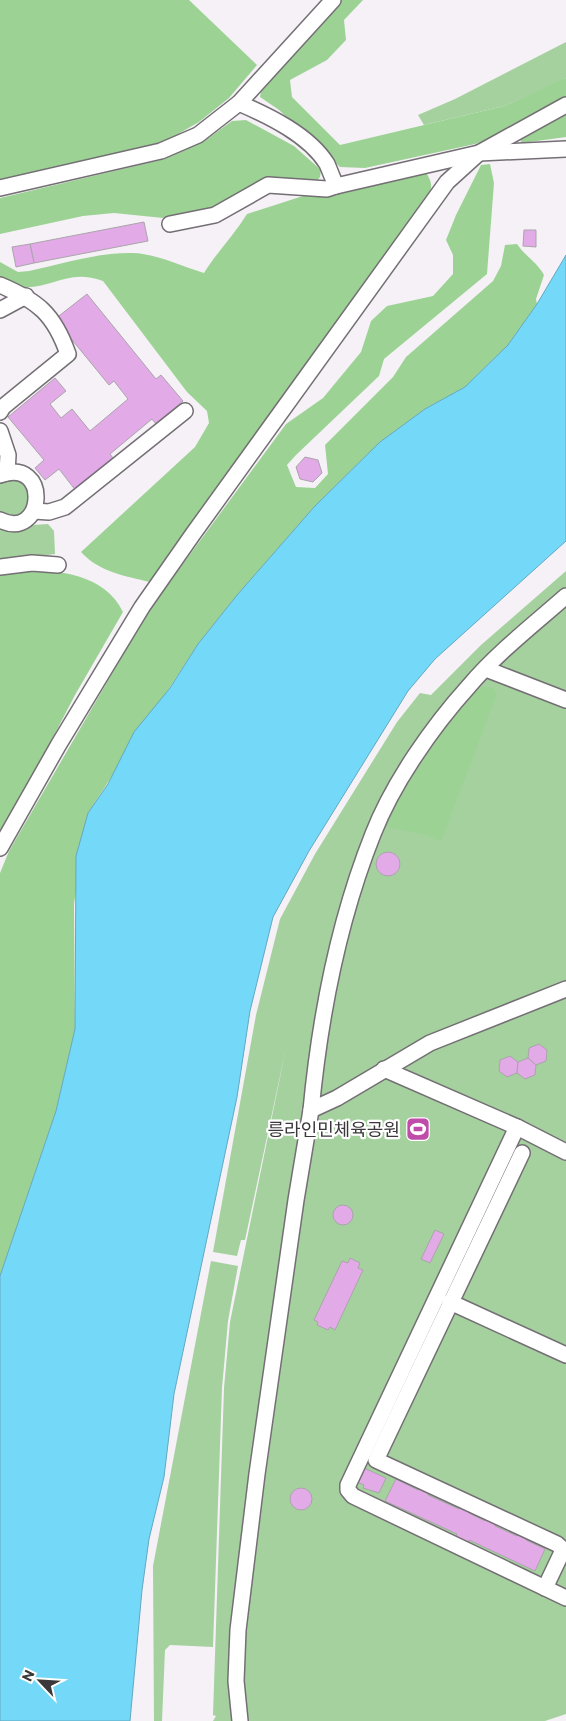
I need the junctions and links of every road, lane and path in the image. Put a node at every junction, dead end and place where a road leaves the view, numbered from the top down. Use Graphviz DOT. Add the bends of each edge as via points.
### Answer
graph roads {
  1 [pos="334,0"];
  2 [pos="239,103"];
  3 [pos="566,105"];
  4 [pos="566,149"];
  5 [pos="479,153"];
  6 [pos="336,186"];
  7 [pos="0,188"];
  8 [pos="170,224"];
  9 [pos="0,285"];
  10 [pos="26,296"];
  11 [pos="0,310"];
  12 [pos="185,411"];
  13 [pos="0,412"];
  14 [pos="0,431"];
  15 [pos="4,474"];
  16 [pos="34,511"];
  17 [pos="0,520"];
  18 [pos="58,565"];
  19 [pos="0,567"];
  20 [pos="566,596"];
  21 [pos="486,669"];
  22 [pos="566,700"];
  23 [pos="0,848"];
  24 [pos="566,990"];
  25 [pos="384,1069"];
  26 [pos="311,1110"];
  27 [pos="517,1128"];
  28 [pos="566,1152"];
  29 [pos="522,1153"];
  30 [pos="450,1302"];
  31 [pos="566,1355"];
  32 [pos="564,1551"];
  33 [pos="546,1588"];
  34 [pos="566,1598"];
  35 [pos="240,1721"];
  1 -- 2 [label="street"];
  2 -- 6 [label="street" via="281,124 308,144 326,164"];
  2 -- 7 [label="street" via="198,135 161,151"];
  3 -- 5 [label="street"];
  4 -- 5 [label="street"];
  5 -- 6 [label="street"];
  5 -- 23 [label="street" via="447,182 187,542 58,744"];
  6 -- 8 [label="street" via="327,189 268,185 215,215"];
  9 -- 10 [label="street"];
  10 -- 11 [label="street"];
  10 -- 13 [label="street" via="47,312 62,334 68,354 2,407"];
  12 -- 16 [label="street" via="65,507 49,512"];
  14 -- 15 [label="street" via="8,455"];
  15 -- 16 [label="street" via="22,474 33,483 38,497"];
  16 -- 17 [label="street" via="16,523"];
  18 -- 19 [label="street" via="32,563"];
  20 -- 21 [label="street"];
  21 -- 22 [label="street"];
  21 -- 26 [label="street" via="438,724 398,784 373,833 335,954"];
  24 -- 25 [label="street" via="430,1043"];
  25 -- 26 [label="street"];
  25 -- 27 [label="street"];
  26 -- 35 [label="street" via="277,1329 240,1620 236,1681"];
  27 -- 28 [label="street"];
  27 -- 33 [label="street" via="348,1490 353,1496"];
  29 -- 30 [label="street"];
  30 -- 31 [label="street"];
  30 -- 32 [label="street" via="376,1460 557,1544"];
  32 -- 33 [label="street"];
  33 -- 34 [label="street"];
}
